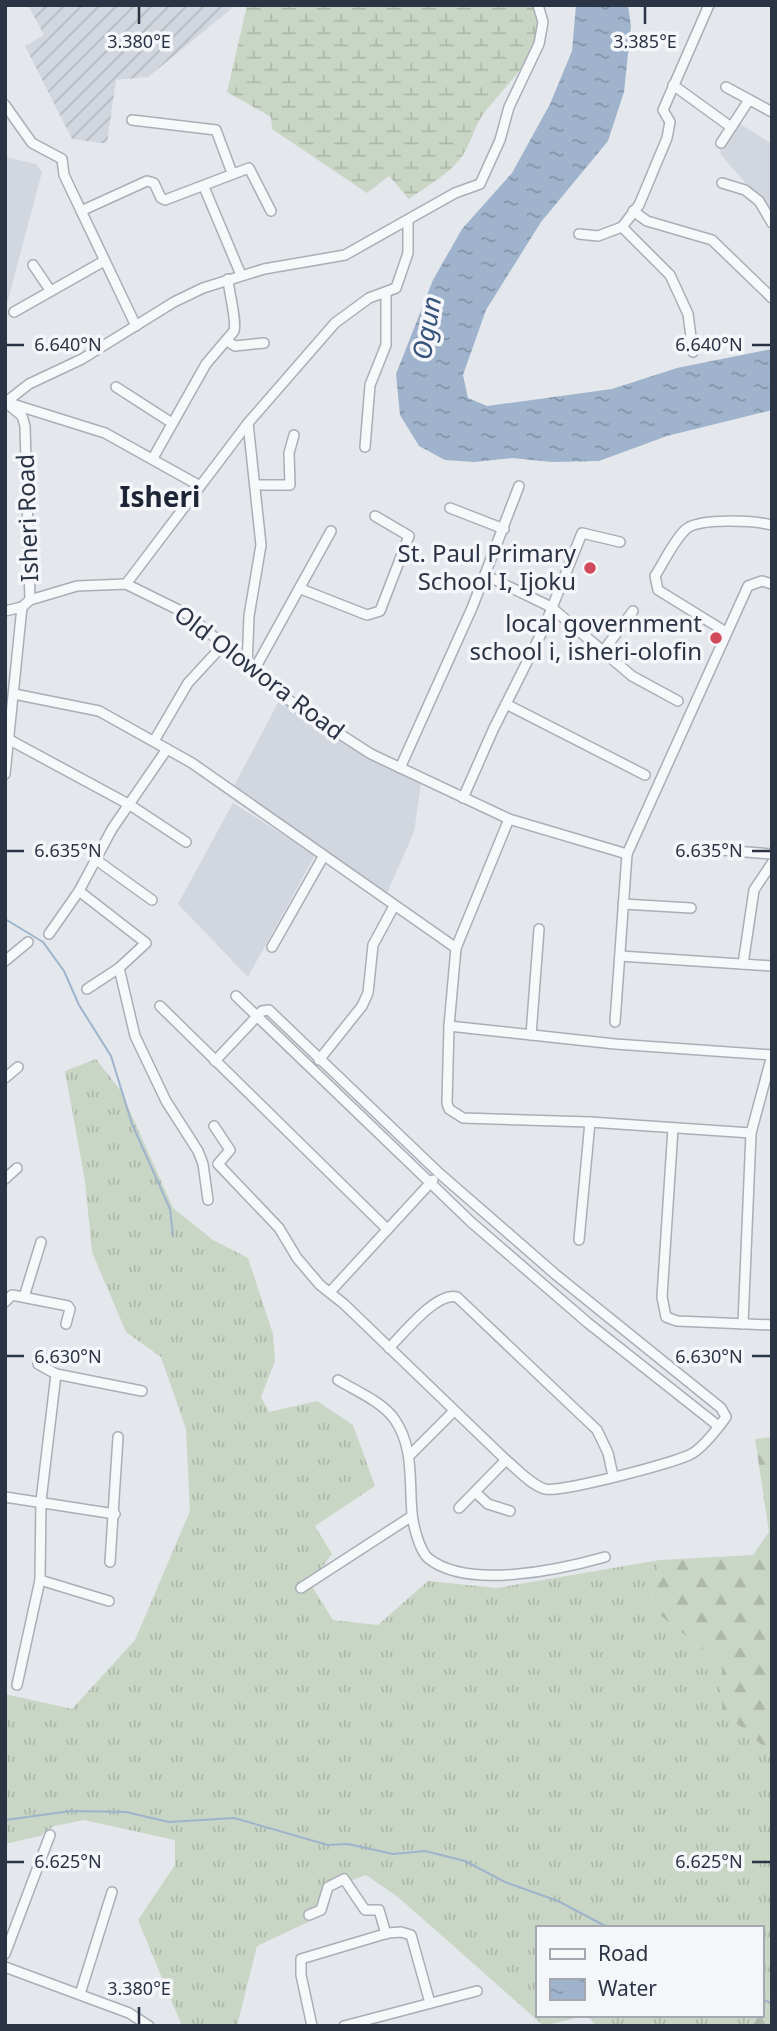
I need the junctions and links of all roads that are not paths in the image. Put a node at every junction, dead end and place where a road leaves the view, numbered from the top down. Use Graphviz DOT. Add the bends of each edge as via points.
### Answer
graph roads {
  1 [pos="538,5"];
  2 [pos="709,5"];
  3 [pos="673,85"];
  4 [pos="726,87"];
  5 [pos="749,100"];
  6 [pos="5,106"];
  7 [pos="772,113"];
  8 [pos="132,121"];
  9 [pos="730,127"];
  10 [pos="721,143"];
  11 [pos="232,173"];
  12 [pos="722,183"];
  13 [pos="204,187"];
  14 [pos="81,211"];
  15 [pos="271,211"];
  16 [pos="633,211"];
  17 [pos="408,221"];
  18 [pos="772,223"];
  19 [pos="622,227"];
  20 [pos="579,234"];
  21 [pos="104,261"];
  22 [pos="33,265"];
  23 [pos="241,275"];
  24 [pos="228,279"];
  25 [pos="50,290"];
  26 [pos="386,293"];
  27 [pos="772,298"];
  28 [pos="14,312"];
  29 [pos="136,326"];
  30 [pos="227,341"];
  31 [pos="264,343"];
  32 [pos="693,352"];
  33 [pos="116,387"];
  34 [pos="6,402"];
  35 [pos="172,423"];
  36 [pos="248,423"];
  37 [pos="294,435"];
  38 [pos="365,447"];
  39 [pos="153,458"];
  40 [pos="256,485"];
  41 [pos="519,485"];
  42 [pos="200,486"];
  43 [pos="450,508"];
  44 [pos="375,516"];
  45 [pos="772,525"];
  46 [pos="504,529"];
  47 [pos="331,531"];
  48 [pos="620,542"];
  49 [pos="485,575"];
  50 [pos="125,584"];
  51 [pos="772,584"];
  52 [pos="301,589"];
  53 [pos="30,600"];
  54 [pos="22,607"];
  55 [pos="551,607"];
  56 [pos="5,611"];
  57 [pos="632,611"];
  58 [pos="726,632"];
  59 [pos="223,645"];
  60 [pos="604,650"];
  61 [pos="250,670"];
  62 [pos="10,681"];
  63 [pos="14,694"];
  64 [pos="678,701"];
  65 [pos="506,704"];
  66 [pos="8,739"];
  67 [pos="154,741"];
  68 [pos="167,749"];
  69 [pos="6,755"];
  70 [pos="400,768"];
  71 [pos="5,774"];
  72 [pos="645,775"];
  73 [pos="463,798"];
  74 [pos="131,805"];
  75 [pos="509,819"];
  76 [pos="186,842"];
  77 [pos="721,850"];
  78 [pos="627,854"];
  79 [pos="772,854"];
  80 [pos="323,857"];
  81 [pos="95,859"];
  82 [pos="772,863"];
  83 [pos="79,891"];
  84 [pos="152,900"];
  85 [pos="623,904"];
  86 [pos="394,906"];
  87 [pos="691,908"];
  88 [pos="539,929"];
  89 [pos="49,934"];
  90 [pos="28,942"];
  91 [pos="272,947"];
  92 [pos="456,948"];
  93 [pos="620,956"];
  94 [pos="5,961"];
  95 [pos="743,964"];
  96 [pos="772,966"];
  97 [pos="119,968"];
  98 [pos="87,989"];
  99 [pos="236,996"];
  100 [pos="160,1006"];
  101 [pos="257,1017"];
  102 [pos="615,1022"];
  103 [pos="449,1026"];
  104 [pos="531,1035"];
  105 [pos="772,1055"];
  106 [pos="321,1057"];
  107 [pos="215,1062"];
  108 [pos="18,1067"];
  109 [pos="312,1068"];
  110 [pos="5,1079"];
  111 [pos="590,1122"];
  112 [pos="214,1126"];
  113 [pos="673,1128"];
  114 [pos="751,1133"];
  115 [pos="17,1168"];
  116 [pos="439,1173"];
  117 [pos="5,1179"];
  118 [pos="430,1183"];
  119 [pos="208,1200"];
  120 [pos="387,1229"];
  121 [pos="579,1240"];
  122 [pos="41,1242"];
  123 [pos="330,1292"];
  124 [pos="24,1297"];
  125 [pos="5,1302"];
  126 [pos="600,1311"];
  127 [pos="66,1324"];
  128 [pos="588,1324"];
  129 [pos="743,1324"];
  130 [pos="772,1325"];
  131 [pos="389,1348"];
  132 [pos="38,1364"];
  133 [pos="56,1374"];
  134 [pos="338,1380"];
  135 [pos="142,1391"];
  136 [pos="454,1411"];
  137 [pos="718,1425"];
  138 [pos="118,1437"];
  139 [pos="410,1455"];
  140 [pos="506,1460"];
  141 [pos="613,1476"];
  142 [pos="475,1492"];
  143 [pos="5,1497"];
  144 [pos="41,1501"];
  145 [pos="459,1508"];
  146 [pos="510,1511"];
  147 [pos="115,1514"];
  148 [pos="412,1516"];
  149 [pos="605,1557"];
  150 [pos="110,1562"];
  151 [pos="40,1580"];
  152 [pos="301,1588"];
  153 [pos="109,1601"];
  154 [pos="17,1685"];
  155 [pos="50,1835"];
  156 [pos="112,1892"];
  157 [pos="309,1915"];
  158 [pos="386,1934"];
  159 [pos="5,1954"];
  160 [pos="5,1968"];
  161 [pos="477,1991"];
  162 [pos="80,1994"];
  163 [pos="430,2003"];
  164 [pos="377,2022"];
  165 [pos="149,2026"];
  166 [pos="312,2026"];
  167 [pos="344,2026"];
  1 -- 17 [label="street" via="543,22 539,44 480,184 455,192"];
  2 -- 3 [label="street"];
  3 -- 9 [label="street"];
  3 -- 16 [label="street" via="663,110 670,122 667,138"];
  4 -- 5 [label="street"];
  5 -- 7 [label="street"];
  5 -- 9 [label="street"];
  6 -- 14 [label="street" via="32,143 62,159 64,175"];
  8 -- 11 [label="street" via="216,130"];
  9 -- 10 [label="street"];
  11 -- 13 [label="street"];
  11 -- 15 [label="street" via="250,168"];
  12 -- 18 [label="street" via="745,190 759,201"];
  13 -- 14 [label="street" via="164,200 154,183 147,181"];
  13 -- 23 [label="street"];
  14 -- 21 [label="street"];
  16 -- 19 [label="street"];
  16 -- 27 [label="street" via="647,221 712,240"];
  17 -- 23 [label="street" via="345,255"];
  17 -- 26 [label="street" via="405,269 396,288"];
  19 -- 20 [label="street" via="592,237"];
  19 -- 32 [label="street" via="670,275 688,314"];
  21 -- 25 [label="street"];
  21 -- 29 [label="street"];
  22 -- 25 [label="street"];
  23 -- 24 [label="street"];
  24 -- 29 [label="street" via="174,302"];
  24 -- 30 [label="street" via="236,325"];
  25 -- 28 [label="street"];
  26 -- 36 [label="street" via="369,298 335,323"];
  26 -- 38 [label="street" via="386,345 370,385"];
  29 -- 34 [label="street" via="29,384"];
  30 -- 31 [label="street" via="235,346"];
  30 -- 35 [label="street" via="206,363"];
  33 -- 35 [label="street"];
  34 -- 39 [label="street" via="95,429"];
  34 -- 53 [label="street, Isheri Road" via="22,416 25,426"];
  35 -- 39 [label="street"];
  36 -- 40 [label="street"];
  36 -- 42 [label="street"];
  37 -- 40 [label="street" via="289,453 290,485"];
  39 -- 42 [label="street"];
  40 -- 61 [label="street" via="261,545 250,607"];
  41 -- 46 [label="street"];
  42 -- 50 [label="street"];
  43 -- 46 [label="street"];
  44 -- 52 [label="street" via="409,536 380,611 367,615"];
  45 -- 58 [label="street" via="695,524 684,531 655,576 658,590"];
  46 -- 49 [label="street"];
  47 -- 52 [label="street"];
  48 -- 55 [label="street" via="582,533"];
  49 -- 55 [label="street"];
  49 -- 70 [label="street"];
  50 -- 53 [label="street, Old Olowora Road" via="77,586"];
  50 -- 59 [label="street, Old Olowora Road" via="187,614"];
  51 -- 58 [label="street" via="762,581 748,586"];
  52 -- 61 [label="street"];
  53 -- 54 [label="street, Old Olowora Road"];
  54 -- 56 [label="street, Old Olowora Road"];
  54 -- 62 [label="street"];
  55 -- 60 [label="street"];
  55 -- 65 [label="street"];
  57 -- 60 [label="street"];
  58 -- 78 [label="street"];
  59 -- 61 [label="street, Old Olowora Road"];
  59 -- 67 [label="street" via="188,683"];
  60 -- 64 [label="street" via="632,676"];
  61 -- 70 [label="street, Old Olowora Road" via="344,738"];
  62 -- 63 [label="street"];
  63 -- 66 [label="street"];
  63 -- 67 [label="street" via="99,711"];
  65 -- 72 [label="street"];
  65 -- 73 [label="street"];
  66 -- 69 [label="street"];
  66 -- 74 [label="street"];
  67 -- 68 [label="street"];
  68 -- 74 [label="street"];
  68 -- 80 [label="street"];
  69 -- 71 [label="street"];
  70 -- 73 [label="street, Old Olowora Road"];
  73 -- 75 [label="street, Old Olowora Road"];
  74 -- 76 [label="street"];
  74 -- 81 [label="street"];
  75 -- 78 [label="street, Old Olowora Road"];
  75 -- 92 [label="street"];
  77 -- 79 [label="street"];
  78 -- 85 [label="street"];
  80 -- 86 [label="street"];
  80 -- 91 [label="street"];
  81 -- 83 [label="street"];
  81 -- 84 [label="street"];
  82 -- 95 [label="street" via="754,890"];
  83 -- 89 [label="street"];
  83 -- 97 [label="street" via="145,940 144,947"];
  85 -- 87 [label="street"];
  85 -- 93 [label="street"];
  86 -- 92 [label="street"];
  86 -- 106 [label="street" via="373,944 368,993 362,1006"];
  88 -- 104 [label="street"];
  90 -- 94 [label="street"];
  92 -- 103 [label="street"];
  93 -- 95 [label="street"];
  93 -- 102 [label="street"];
  95 -- 96 [label="street"];
  97 -- 98 [label="street"];
  97 -- 119 [label="street" via="135,1036 166,1101 198,1151"];
  99 -- 101 [label="street"];
  100 -- 107 [label="street"];
  101 -- 106 [label="street" via="268,1010"];
  101 -- 107 [label="street"];
  101 -- 109 [label="street"];
  103 -- 104 [label="street"];
  103 -- 111 [label="street" via="447,1103 455,1115"];
  104 -- 105 [label="street"];
  105 -- 114 [label="street"];
  106 -- 109 [label="street"];
  106 -- 116 [label="street"];
  107 -- 120 [label="street"];
  108 -- 110 [label="street"];
  109 -- 118 [label="street"];
  111 -- 113 [label="street"];
  111 -- 121 [label="street"];
  112 -- 123 [label="street" via="230,1150 220,1166 279,1228 310,1275"];
  113 -- 114 [label="street"];
  113 -- 129 [label="street" via="666,1317"];
  114 -- 129 [label="street"];
  115 -- 117 [label="street"];
  116 -- 118 [label="street"];
  116 -- 126 [label="street"];
  118 -- 120 [label="street"];
  118 -- 128 [label="street"];
  120 -- 123 [label="street"];
  122 -- 124 [label="street"];
  123 -- 131 [label="street"];
  124 -- 125 [label="street" via="9,1296"];
  124 -- 127 [label="street" via="68,1306"];
  126 -- 128 [label="street"];
  126 -- 137 [label="street" via="726,1413"];
  128 -- 137 [label="street"];
  129 -- 130 [label="street"];
  131 -- 136 [label="street"];
  131 -- 141 [label="street" via="439,1299 457,1297 597,1430"];
  132 -- 133 [label="street"];
  133 -- 135 [label="street"];
  133 -- 144 [label="street"];
  134 -- 139 [label="street" via="386,1409 396,1420"];
  136 -- 139 [label="street"];
  136 -- 140 [label="street"];
  137 -- 141 [label="street" via="692,1453"];
  138 -- 147 [label="street"];
  139 -- 148 [label="street"];
  140 -- 141 [label="street" via="546,1490"];
  140 -- 142 [label="street"];
  142 -- 145 [label="street"];
  142 -- 146 [label="street" via="488,1504"];
  143 -- 144 [label="street"];
  144 -- 147 [label="street"];
  144 -- 151 [label="street"];
  147 -- 150 [label="street"];
  148 -- 149 [label="street" via="423,1552 458,1573 513,1573"];
  148 -- 152 [label="street"];
  151 -- 153 [label="street"];
  151 -- 154 [label="street"];
  155 -- 159 [label="street"];
  156 -- 162 [label="street"];
  157 -- 158 [label="street" via="321,1910 328,1887 344,1879 365,1910 379,1910"];
  158 -- 163 [label="street" via="401,1931 411,1935"];
  158 -- 166 [label="street" via="301,1959"];
  160 -- 162 [label="street"];
  161 -- 163 [label="street"];
  162 -- 165 [label="street"];
  163 -- 164 [label="street"];
  164 -- 167 [label="street"];
}
